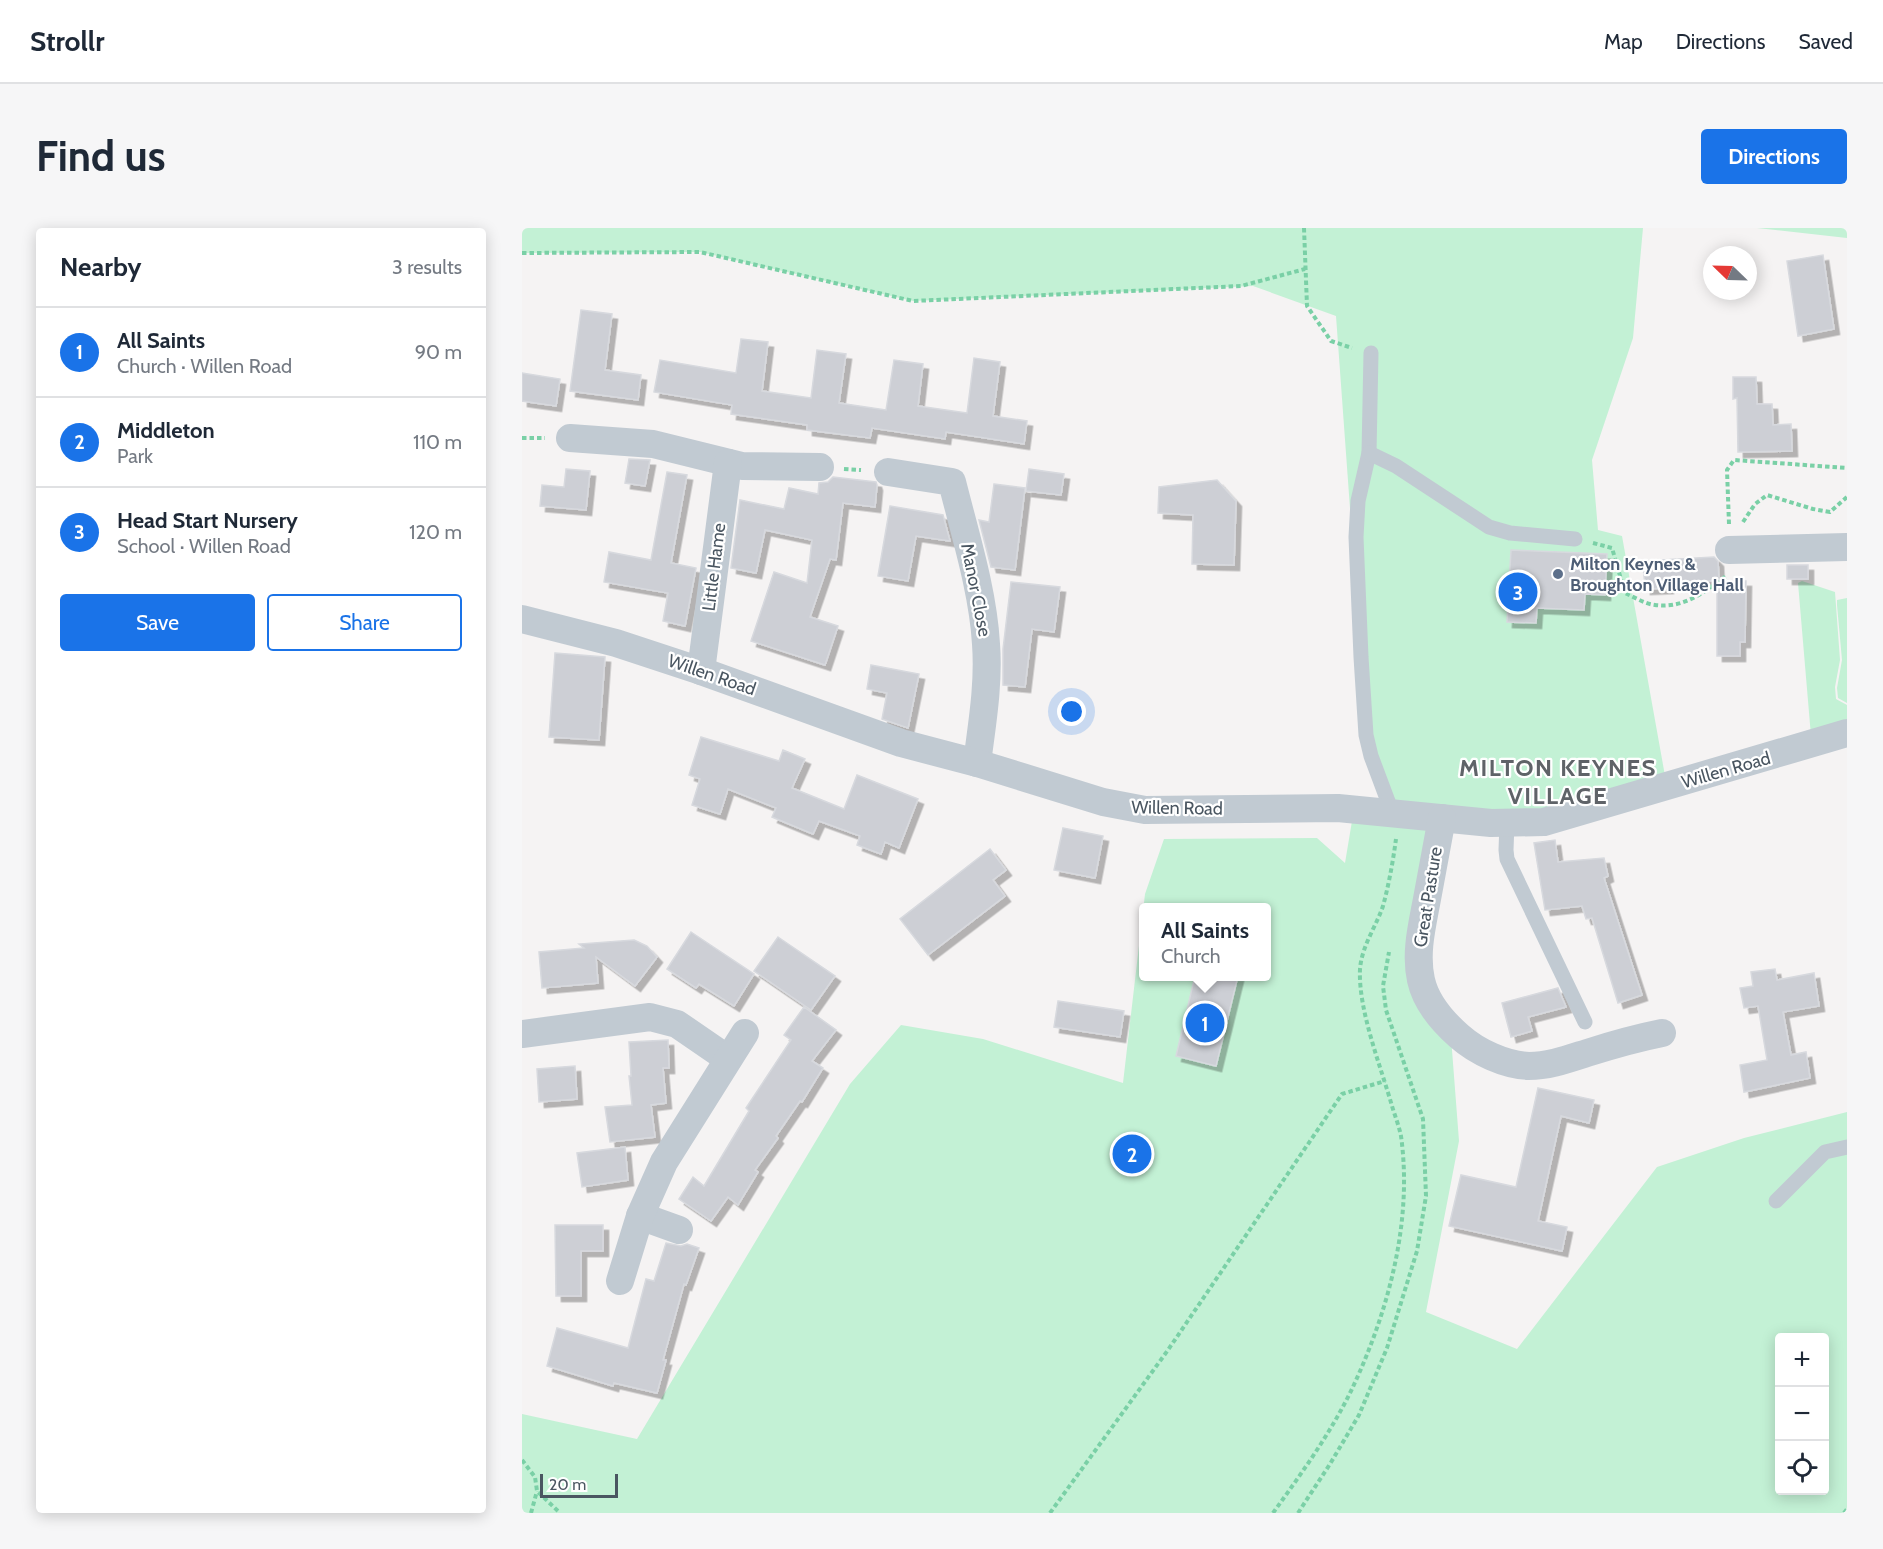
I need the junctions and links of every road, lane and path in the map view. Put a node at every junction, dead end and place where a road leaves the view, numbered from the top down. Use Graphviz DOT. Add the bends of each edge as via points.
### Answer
graph roads {
  1 [pos="1304,228"];
  2 [pos="522,253"];
  3 [pos="1305,269"];
  4 [pos="1371,353"];
  5 [pos="570,438"];
  6 [pos="1369,453"];
  7 [pos="728,463"];
  8 [pos="820,467"];
  9 [pos="1847,468"];
  10 [pos="888,472"];
  11 [pos="1575,539"];
  12 [pos="1729,541"];
  13 [pos="1847,547"];
  14 [pos="522,619"];
  15 [pos="701,671"];
  16 [pos="1847,733"];
  17 [pos="977,763"];
  18 [pos="1392,812"];
  19 [pos="1442,818"];
  20 [pos="1507,823"];
  21 [pos="1390,951"];
  22 [pos="1585,1022"];
  23 [pos="745,1033"];
  24 [pos="1662,1033"];
  25 [pos="522,1035"];
  26 [pos="728,1059"];
  27 [pos="1385,1081"];
  28 [pos="1847,1147"];
  29 [pos="1776,1201"];
  30 [pos="640,1216"];
  31 [pos="680,1230"];
  32 [pos="620,1281"];
  33 [pos="522,1460"];
  34 [pos="537,1491"];
  35 [pos="1847,1509"];
  36 [pos="531,1513"];
  37 [pos="561,1513"];
  38 [pos="1050,1513"];
  39 [pos="1273,1513"];
  40 [pos="1298,1513"];
  41 [pos="1844,1513"];
  1 -- 3 [label="path"];
  2 -- 3 [label="path" via="700,252 913,301 1241,286"];
  3 -- 4 [label="path" via="1307,306 1331,341"];
  4 -- 6 [label="lane"];
  5 -- 7 [label="street" via="653,444"];
  6 -- 11 [label="lane" via="1396,466 1489,527 1516,534"];
  6 -- 18 [label="lane" via="1358,501 1356,537 1361,657 1366,735"];
  7 -- 8 [label="street"];
  7 -- 15 [label="street, Little Hame"];
  8 -- 10 [label="path"];
  9 -- 12 [label="path" via="1734,460 1727,470"];
  10 -- 17 [label="street, Manor Close" via="952,482 974,570 986,642 987,680"];
  12 -- 13 [label="street"];
  14 -- 15 [label="street, Willen Road" via="616,643"];
  15 -- 17 [label="street, Willen Road" via="901,743"];
  16 -- 20 [label="street, Willen Road" via="1565,817"];
  17 -- 18 [label="street, Willen Road" via="1136,809 1338,808"];
  18 -- 19 [label="street, Willen Road"];
  18 -- 27 [label="path" via="1394,857 1360,969 1366,1016"];
  19 -- 20 [label="street, Willen Road"];
  19 -- 24 [label="street, Great Pasture" via="1419,960 1422,982 1445,1024 1490,1056 1528,1066 1552,1064"];
  20 -- 22 [label="lane" via="1507,859"];
  21 -- 40 [label="path" via="1383,986 1386,1010 1424,1119 1426,1196 1417,1251 1387,1348 1359,1415"];
  23 -- 26 [label="street"];
  25 -- 26 [label="street" via="650,1017 677,1024"];
  26 -- 30 [label="street" via="664,1162"];
  27 -- 38 [label="path" via="1342,1094 1168,1350"];
  27 -- 39 [label="path" via="1401,1135 1405,1195 1383,1312 1351,1390 1312,1459"];
  28 -- 29 [label="lane" via="1825,1152"];
  30 -- 31 [label="street"];
  30 -- 32 [label="street"];
  33 -- 34 [label="path" via="535,1477"];
  34 -- 36 [label="path"];
  34 -- 37 [label="path"];
  35 -- 41 [label="path"];
}
